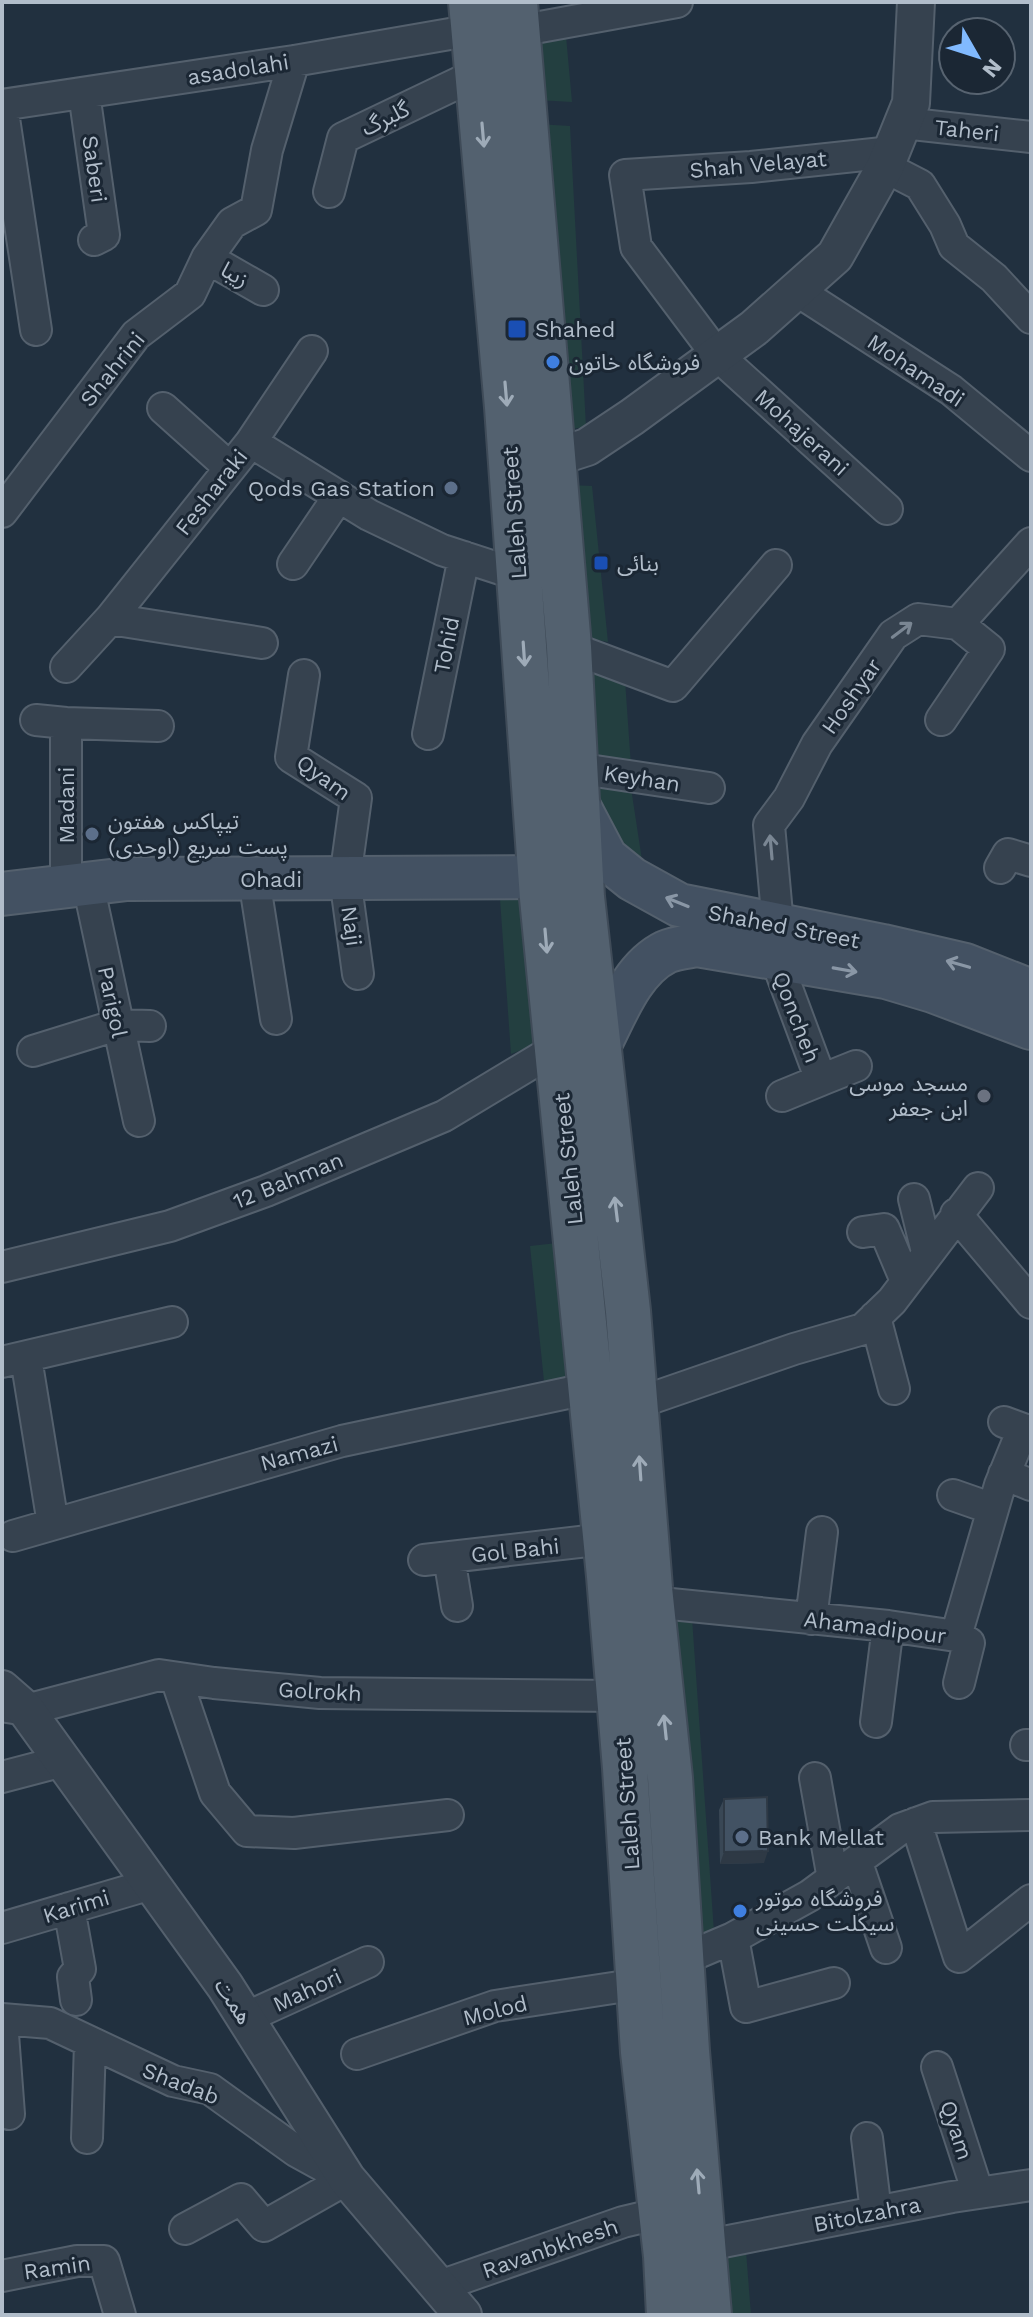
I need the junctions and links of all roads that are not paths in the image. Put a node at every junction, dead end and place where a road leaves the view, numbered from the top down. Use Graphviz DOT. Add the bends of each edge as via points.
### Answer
graph roads {
  1 [pos="916,2"];
  2 [pos="660,3"];
  3 [pos="472,16"];
  4 [pos="516,16"];
  5 [pos="294,61"];
  6 [pos="477,74"];
  7 [pos="84,93"];
  8 [pos="2,105"];
  9 [pos="1031,137"];
  10 [pos="893,147"];
  11 [pos="625,175"];
  12 [pos="329,192"];
  13 [pos="94,240"];
  14 [pos="207,258"];
  15 [pos="263,290"];
  16 [pos="796,290"];
  17 [pos="1031,318"];
  18 [pos="36,330"];
  19 [pos="312,351"];
  20 [pos="717,355"];
  21 [pos="163,408"];
  22 [pos="251,442"];
  23 [pos="1031,456"];
  24 [pos="553,458"];
  25 [pos="230,468"];
  26 [pos="339,496"];
  27 [pos="887,509"];
  28 [pos="2,512"];
  29 [pos="1031,543"];
  30 [pos="464,557"];
  31 [pos="293,564"];
  32 [pos="776,565"];
  33 [pos="519,575"];
  34 [pos="110,619"];
  35 [pos="958,624"];
  36 [pos="262,643"];
  37 [pos="569,647"];
  38 [pos="66,667"];
  39 [pos="304,675"];
  40 [pos="36,720"];
  41 [pos="941,720"];
  42 [pos="66,723"];
  43 [pos="158,726"];
  44 [pos="428,734"];
  45 [pos="576,786"];
  46 [pos="709,788"];
  47 [pos="1031,861"];
  48 [pos="1000,868"];
  49 [pos="541,877"];
  50 [pos="345,878"];
  51 [pos="254,879"];
  52 [pos="77,885"];
  53 [pos="2,894"];
  54 [pos="777,942"];
  55 [pos="358,974"];
  56 [pos="1026,987"];
  57 [pos="276,1019"];
  58 [pos="117,1025"];
  59 [pos="150,1026"];
  60 [pos="1031,1028"];
  61 [pos="577,1048"];
  62 [pos="33,1051"];
  63 [pos="856,1066"];
  64 [pos="821,1080"];
  65 [pos="782,1096"];
  66 [pos="139,1121"];
  67 [pos="978,1188"];
  68 [pos="914,1199"];
  69 [pos="956,1214"];
  70 [pos="863,1232"];
  71 [pos="927,1252"];
  72 [pos="2,1267"];
  73 [pos="906,1281"];
  74 [pos="1026,1309"];
  75 [pos="875,1317"];
  76 [pos="172,1322"];
  77 [pos="14,1360"];
  78 [pos="591,1388"];
  79 [pos="894,1389"];
  80 [pos="635,1404"];
  81 [pos="1004,1422"];
  82 [pos="1018,1479"];
  83 [pos="953,1495"];
  84 [pos="993,1509"];
  85 [pos="53,1524"];
  86 [pos="822,1532"];
  87 [pos="13,1536"];
  88 [pos="605,1539"];
  89 [pos="651,1602"];
  90 [pos="457,1606"];
  91 [pos="811,1619"];
  92 [pos="888,1626"];
  93 [pos="956,1636"];
  94 [pos="176,1678"];
  95 [pos="959,1683"];
  96 [pos="619,1696"];
  97 [pos="10,1702"];
  98 [pos="876,1722"];
  99 [pos="63,1761"];
  100 [pos="625,1768"];
  101 [pos="2,1777"];
  102 [pos="815,1778"];
  103 [pos="671,1786"];
  104 [pos="448,1815"];
  105 [pos="1031,1815"];
  106 [pos="916,1823"];
  107 [pos="845,1871"];
  108 [pos="151,1884"];
  109 [pos="1031,1900"];
  110 [pos="69,1908"];
  111 [pos="634,1915"];
  112 [pos="2,1928"];
  113 [pos="733,1938"];
  114 [pos="886,1948"];
  115 [pos="681,1954"];
  116 [pos="368,1962"];
  117 [pos="834,1983"];
  118 [pos="639,1984"];
  119 [pos="76,2000"];
  120 [pos="245,2018"];
  121 [pos="2,2020"];
  122 [pos="90,2043"];
  123 [pos="357,2054"];
  124 [pos="937,2067"];
  125 [pos="9,2114"];
  126 [pos="87,2138"];
  127 [pos="867,2138"];
  128 [pos="347,2179"];
  129 [pos="1031,2185"];
  130 [pos="978,2193"];
  131 [pos="876,2212"];
  132 [pos="661,2213"];
  133 [pos="185,2229"];
  134 [pos="703,2246"];
  135 [pos="2,2276"];
  136 [pos="451,2306"];
  137 [pos="120,2315"];
  138 [pos="669,2315"];
  139 [pos="709,2315"];
  1 -- 10 [label="street" via="911,103"];
  2 -- 4 [label="street"];
  3 -- 5 [label="street, asadolahi"];
  3 -- 6 [label="main road, Laleh Street"];
  4 -- 24 [label="main road, Laleh Street"];
  5 -- 7 [label="street, asadolahi"];
  5 -- 14 [label="street, Shahrini" via="267,150 256,210 232,223"];
  6 -- 12 [label="street, گلبرگ" via="343,138"];
  6 -- 33 [label="main road, Laleh Street, one-way"];
  7 -- 8 [label="street, asadolahi"];
  7 -- 13 [label="street, Saberi" via="104,235"];
  8 -- 18 [label="street"];
  9 -- 10 [label="street, Taheri"];
  10 -- 11 [label="street, Shah Velayat" via="751,167"];
  10 -- 16 [label="street" via="835,256"];
  10 -- 17 [label="street" via="954,246"];
  11 -- 20 [label="street, Mohajerani" via="636,247"];
  14 -- 15 [label="street, زیبا"];
  14 -- 28 [label="street, Shahrini" via="190,294 136,335"];
  16 -- 20 [label="street"];
  16 -- 23 [label="street, Mohamadi" via="951,390"];
  19 -- 22 [label="street"];
  20 -- 24 [label="street" via="587,447"];
  20 -- 27 [label="street, Mohajerani"];
  21 -- 25 [label="street"];
  22 -- 25 [label="street, Fesharaki"];
  22 -- 26 [label="street, Fesharaki"];
  24 -- 37 [label="main road, Laleh Street"];
  25 -- 34 [label="street, Fesharaki"];
  26 -- 30 [label="street, Fesharaki"];
  26 -- 31 [label="street"];
  29 -- 35 [label="street"];
  30 -- 33 [label="street, Fesharaki"];
  30 -- 44 [label="street, Tohid"];
  32 -- 37 [label="street" via="673,686"];
  33 -- 49 [label="main road, Laleh Street, one-way"];
  34 -- 36 [label="street"];
  34 -- 38 [label="street, Fesharaki"];
  35 -- 41 [label="street" via="989,649"];
  54 -- 35 [label="street, Hoshyar, one-way" via="769,825 817,744 893,635 918,619"];
  37 -- 45 [label="main road, Laleh Street"];
  39 -- 50 [label="street, Qyam" via="291,757 356,798"];
  40 -- 42 [label="street"];
  42 -- 43 [label="street"];
  42 -- 52 [label="street, Madani"];
  45 -- 46 [label="street, Keyhan"];
  54 -- 45 [label="main road, Shahed Street, one-way" via="679,905 632,879 606,858"];
  45 -- 61 [label="main road, Laleh Street" via="582,897"];
  47 -- 48 [label="street" via="1008,854"];
  49 -- 50 [label="main road, Ohadi"];
  49 -- 61 [label="main road, Laleh Street, one-way"];
  50 -- 51 [label="main road, Ohadi"];
  50 -- 55 [label="street, Naji"];
  51 -- 52 [label="main road, Ohadi" via="127,879"];
  51 -- 57 [label="street"];
  52 -- 53 [label="main road, Ohadi"];
  52 -- 58 [label="street, Parigol"];
  56 -- 54 [label="main road, Shahed Street, one-way" via="965,965"];
  54 -- 60 [label="main road, Shahed Street, one-way"];
  54 -- 61 [label="main road, Shahed Street" via="669,951 651,961"];
  54 -- 64 [label="street, Qoncheh"];
  58 -- 59 [label="street"];
  58 -- 62 [label="street"];
  58 -- 66 [label="street, Parigol" via="138,1068"];
  61 -- 72 [label="street, 12 Bahman" via="444,1116 266,1191 170,1226"];
  61 -- 78 [label="main road, Laleh Street"];
  80 -- 61 [label="main road, Laleh Street, one-way" via="628,1311"];
  63 -- 64 [label="street"];
  64 -- 65 [label="street, Qoncheh"];
  67 -- 69 [label="street"];
  68 -- 71 [label="street"];
  69 -- 71 [label="street"];
  69 -- 74 [label="street"];
  70 -- 73 [label="street" via="884,1229"];
  71 -- 73 [label="street"];
  73 -- 75 [label="street"];
  75 -- 79 [label="street"];
  75 -- 80 [label="street" via="863,1329"];
  76 -- 77 [label="street"];
  77 -- 85 [label="street"];
  78 -- 85 [label="street, Namazi" via="342,1441"];
  78 -- 88 [label="main road, Laleh Street"];
  89 -- 80 [label="main road, Laleh Street, one-way"];
  81 -- 82 [label="street, Ahamadipour" via="1023,1429"];
  82 -- 84 [label="street, Ahamadipour"];
  83 -- 84 [label="street"];
  84 -- 93 [label="street, Ahamadipour"];
  85 -- 87 [label="street, Namazi"];
  86 -- 91 [label="street"];
  88 -- 90 [label="street, Gol Bahi" via="437,1558"];
  88 -- 96 [label="main road, Laleh Street"];
  89 -- 91 [label="street, Ahamadipour"];
  103 -- 89 [label="main road, Laleh Street, one-way"];
  91 -- 92 [label="street, Ahamadipour"];
  92 -- 93 [label="street, Ahamadipour"];
  92 -- 98 [label="street"];
  93 -- 95 [label="street" via="969,1643"];
  94 -- 96 [label="street, Golrokh" via="320,1693"];
  94 -- 97 [label="street, Golrokh" via="159,1675"];
  94 -- 104 [label="street" via="215,1793 247,1831 294,1833"];
  96 -- 100 [label="main road, Laleh Street"];
  97 -- 99 [label="street, همت"];
  99 -- 101 [label="street"];
  99 -- 108 [label="street, همت"];
  100 -- 103 [label="main road" via="648,1806 662,1804"];
  100 -- 111 [label="main road, Laleh Street"];
  102 -- 107 [label="street"];
  103 -- 115 [label="main road, Laleh Street"];
  105 -- 106 [label="street" via="933,1817"];
  106 -- 107 [label="street"];
  106 -- 109 [label="street" via="959,1957"];
  107 -- 113 [label="street"];
  107 -- 114 [label="street"];
  108 -- 110 [label="street, Karimi"];
  108 -- 120 [label="street, همت"];
  110 -- 112 [label="street, Karimi"];
  110 -- 119 [label="street" via="80,1969 73,1977"];
  111 -- 115 [label="main road" via="649,1898 661,1901 673,1917"];
  111 -- 118 [label="main road, Laleh Street"];
  113 -- 115 [label="street"];
  113 -- 117 [label="street" via="746,2007"];
  134 -- 115 [label="main road, Laleh Street, one-way"];
  116 -- 120 [label="street, Mahori"];
  118 -- 123 [label="street, Molod" via="495,2006"];
  118 -- 132 [label="main road, Laleh Street"];
  120 -- 128 [label="street, همت"];
  121 -- 122 [label="street, Shadab" via="50,2023"];
  121 -- 125 [label="street"];
  122 -- 126 [label="street"];
  122 -- 128 [label="street, Shadab" via="173,2081 210,2089 296,2151"];
  124 -- 130 [label="street, Qyam"];
  127 -- 131 [label="street"];
  128 -- 133 [label="street" via="264,2226 241,2199"];
  128 -- 136 [label="street, همت"];
  129 -- 130 [label="street, Bitolzahra"];
  130 -- 131 [label="street, Bitolzahra"];
  131 -- 134 [label="street, Bitolzahra"];
  132 -- 136 [label="street, Ravanbkhesh" via="623,2222"];
  132 -- 138 [label="main road, Laleh Street"];
  134 -- 139 [label="main road, Laleh Street"];
  135 -- 137 [label="street, Ramin" via="104,2261"];
}
